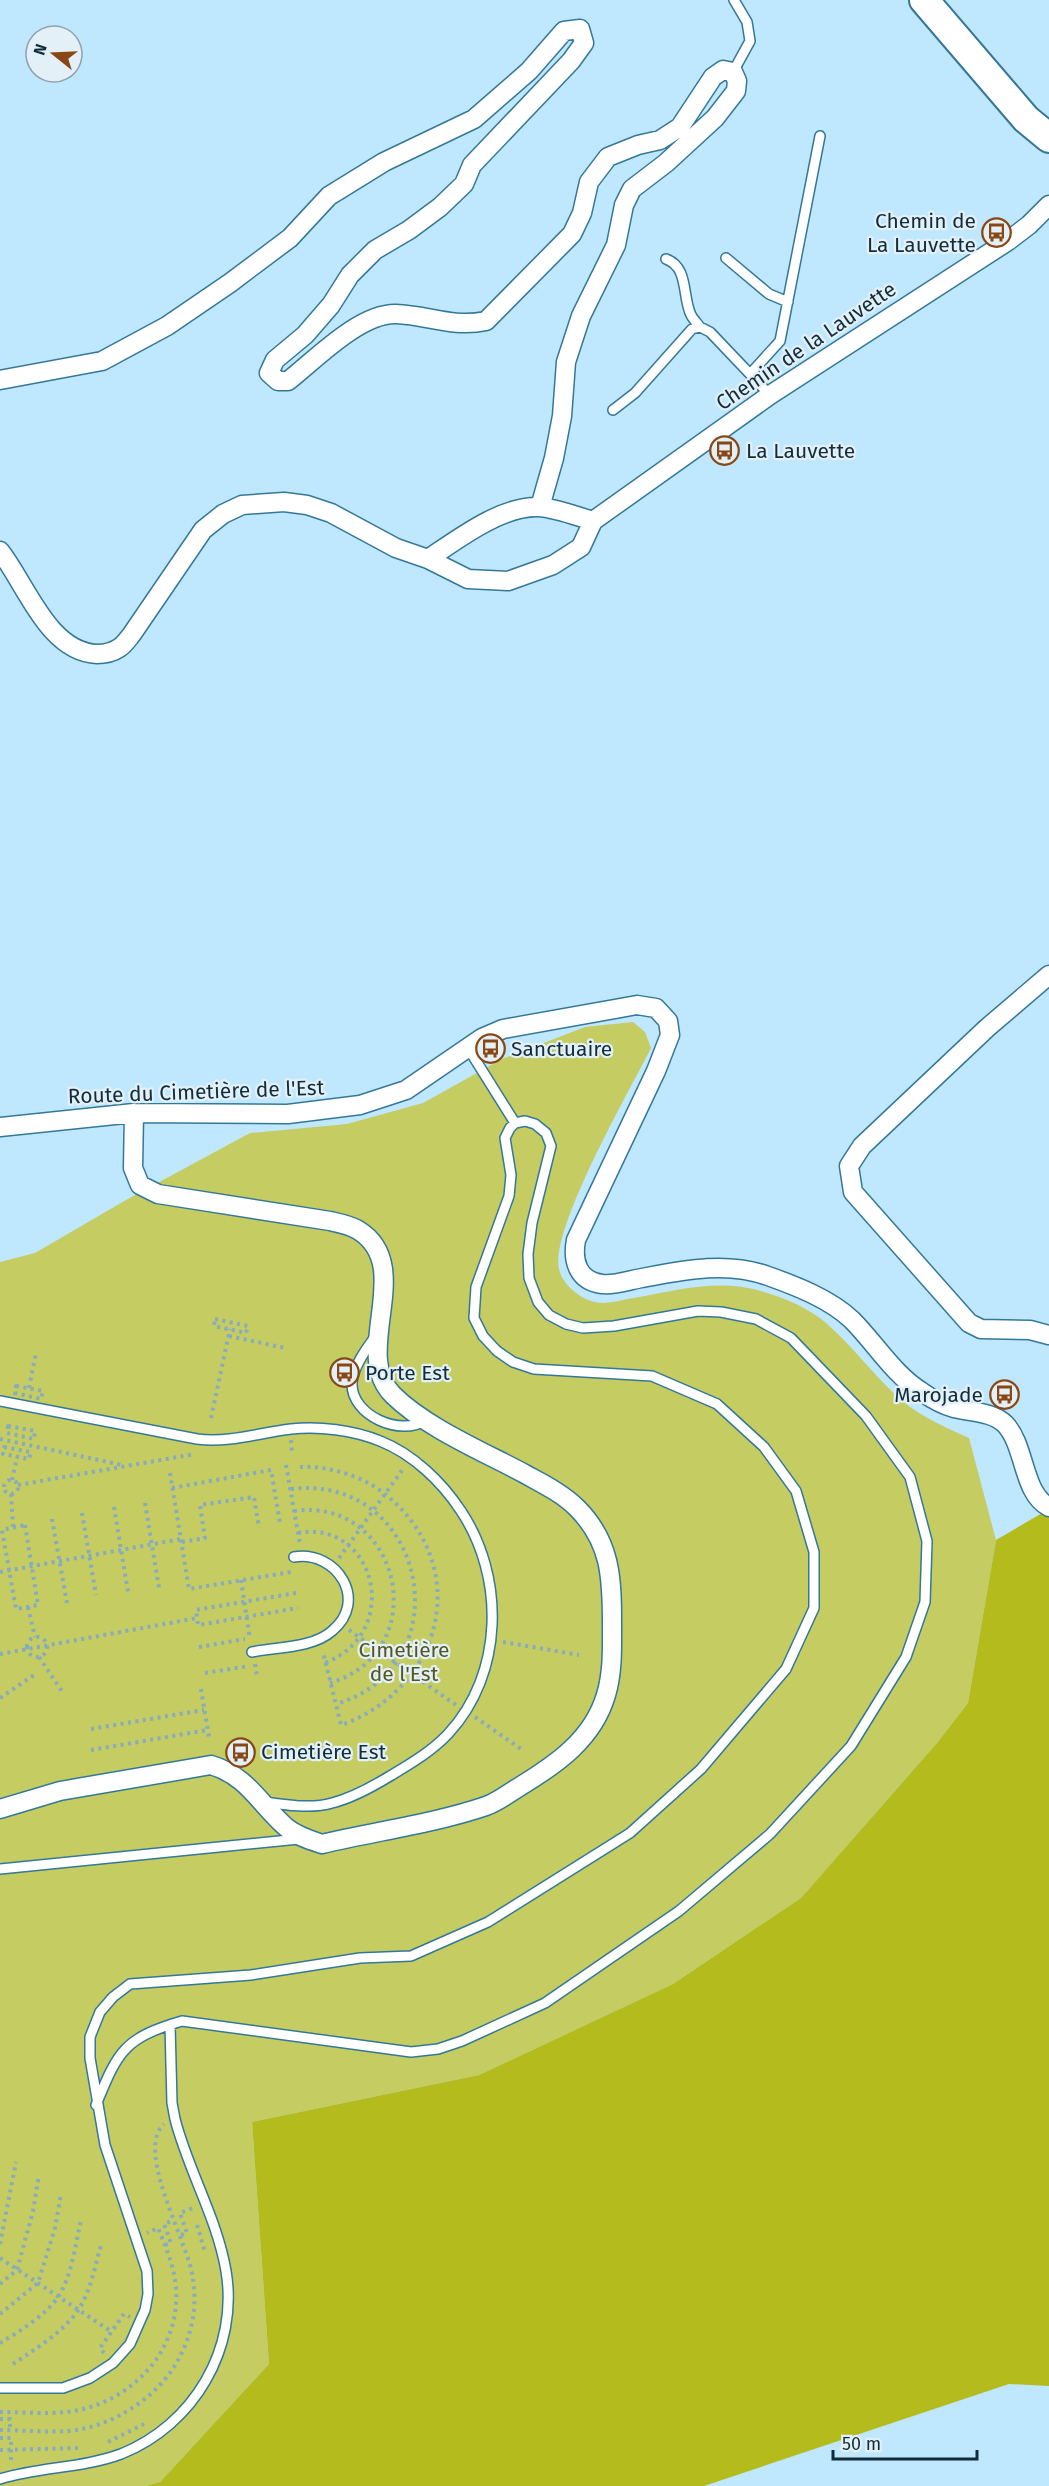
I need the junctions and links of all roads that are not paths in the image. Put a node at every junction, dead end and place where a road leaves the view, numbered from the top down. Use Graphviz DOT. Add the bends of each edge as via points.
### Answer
graph roads {
  1 [pos="734,0"];
  2 [pos="924,0"];
  3 [pos="733,72"];
  4 [pos="820,136"];
  5 [pos="1049,138"];
  6 [pos="1047,203"];
  7 [pos="726,258"];
  8 [pos="666,260"];
  9 [pos="788,302"];
  10 [pos="700,327"];
  11 [pos="750,374"];
  12 [pos="0,380"];
  13 [pos="770,395"];
  14 [pos="613,410"];
  15 [pos="540,507"];
  16 [pos="593,521"];
  17 [pos="0,551"];
  18 [pos="429,559"];
  19 [pos="1049,975"];
  20 [pos="468,1048"];
  21 [pos="134,1113"];
  22 [pos="515,1123"];
  23 [pos="0,1127"];
  24 [pos="378,1333"];
  25 [pos="1049,1335"];
  26 [pos="0,1401"];
  27 [pos="426,1420"];
  28 [pos="1049,1507"];
  29 [pos="298,1556"];
  30 [pos="252,1652"];
  31 [pos="262,1802"];
  32 [pos="0,1809"];
  33 [pos="304,1839"];
  34 [pos="0,1869"];
  35 [pos="170,2025"];
  36 [pos="96,2105"];
  37 [pos="0,2388"];
  38 [pos="0,2479"];
  1 -- 3 [label="lane" via="747,22 750,41"];
  2 -- 5 [label="main road" via="1026,119"];
  3 -- 12 [label="street" via="723,70 713,77 680,128 660,140 608,157 589,182 572,234 486,321 468,325 395,314 375,316 288,381 278,381 269,373 275,360 305,335 331,306 350,275 375,250 409,231 464,184 472,165 571,61 584,43 580,29 564,31 529,71 474,119 384,162 329,196 290,238 167,326 102,361"];
  3 -- 15 [label="street" via="736,92 715,118 632,189 624,205 616,245 581,316 566,362 562,416"];
  4 -- 9 [label="lane"];
  6 -- 13 [label="street, Chemin de la Lauvette" via="1029,225 1008,241"];
  7 -- 9 [label="lane" via="769,294"];
  8 -- 10 [label="lane" via="674,262 681,271 690,314"];
  9 -- 11 [label="lane" via="780,341"];
  10 -- 11 [label="lane" via="710,332"];
  10 -- 14 [label="lane" via="692,329 635,393"];
  11 -- 13 [label="lane"];
  13 -- 16 [label="street, Chemin de la Lauvette"];
  15 -- 16 [label="street"];
  15 -- 18 [label="street" via="506,512"];
  16 -- 18 [label="street, Chemin de la Lauvette" via="581,547 553,565 508,581 468,579"];
  17 -- 18 [label="street, Chemin de la Lauvette" via="64,642 80,651 105,654 118,649 132,634 204,530 242,505 308,505 396,548"];
  19 -- 25 [label="street" via="862,1146 849,1166 853,1192 969,1323 981,1329 1030,1330"];
  20 -- 21 [label="street, Route du Cimetière de l'Est" via="406,1090 360,1105 288,1114"];
  20 -- 22 [label="lane"];
  20 -- 28 [label="street, Route du Cimetière de l'Est" via="503,1029 637,1005 656,1008 668,1021 669,1035 656,1071 576,1240 573,1257 578,1269 588,1280 603,1285 688,1270 728,1269 767,1275 814,1294 850,1318 914,1387 934,1400 1003,1422 1017,1442 1035,1494"];
  21 -- 23 [label="street, Route du Cimetière de l'Est"];
  21 -- 24 [label="street" via="133,1168 140,1185 158,1194 330,1221 357,1230 372,1242 384,1269"];
  22 -- 35 [label="lane" via="535,1124 546,1133 551,1146 528,1254 529,1278 538,1302 549,1315 583,1328 698,1311 756,1319 791,1338 866,1416 910,1477 927,1541 925,1602 906,1657 851,1746 770,1834 679,1911 545,2003 462,2041 411,2052 182,2021"];
  22 -- 36 [label="lane" via="505,1138 511,1175 508,1196 476,1287 474,1318 483,1336 513,1362 534,1369 652,1376 717,1404 764,1447 796,1491 814,1552 813,1608 786,1669 701,1769 630,1833 488,1922 411,1956 360,1958 251,1975 130,1984 100,2012 90,2037"];
  24 -- 27 [label="street" via="378,1365 383,1381 392,1394"];
  24 -- 27 [label="lane" via="355,1371 352,1383 356,1400 369,1415 387,1423 405,1427"];
  26 -- 31 [label="lane" via="213,1441 290,1430 335,1430 380,1441 410,1458 442,1485 470,1525 488,1567 493,1608 491,1640 478,1687 449,1732 433,1748 375,1785 331,1804"];
  27 -- 33 [label="street" via="552,1489 592,1525 605,1550 612,1583 612,1658 606,1695 591,1729 570,1753 489,1805 322,1844"];
  29 -- 30 [label="lane" via="321,1559 333,1566 343,1578 348,1600 346,1613 320,1639"];
  31 -- 32 [label="street" via="239,1777 211,1765 60,1791"];
  31 -- 33 [label="street" via="288,1829"];
  33 -- 34 [label="lane"];
  35 -- 36 [label="lane" via="152,2029 134,2041 114,2063"];
  35 -- 38 [label="lane" via="175,2119 225,2270 225,2329 210,2376 176,2420 157,2435 119,2454"];
  36 -- 37 [label="lane" via="105,2145 147,2271 148,2294 141,2322 130,2344 113,2363 77,2385"];
}
